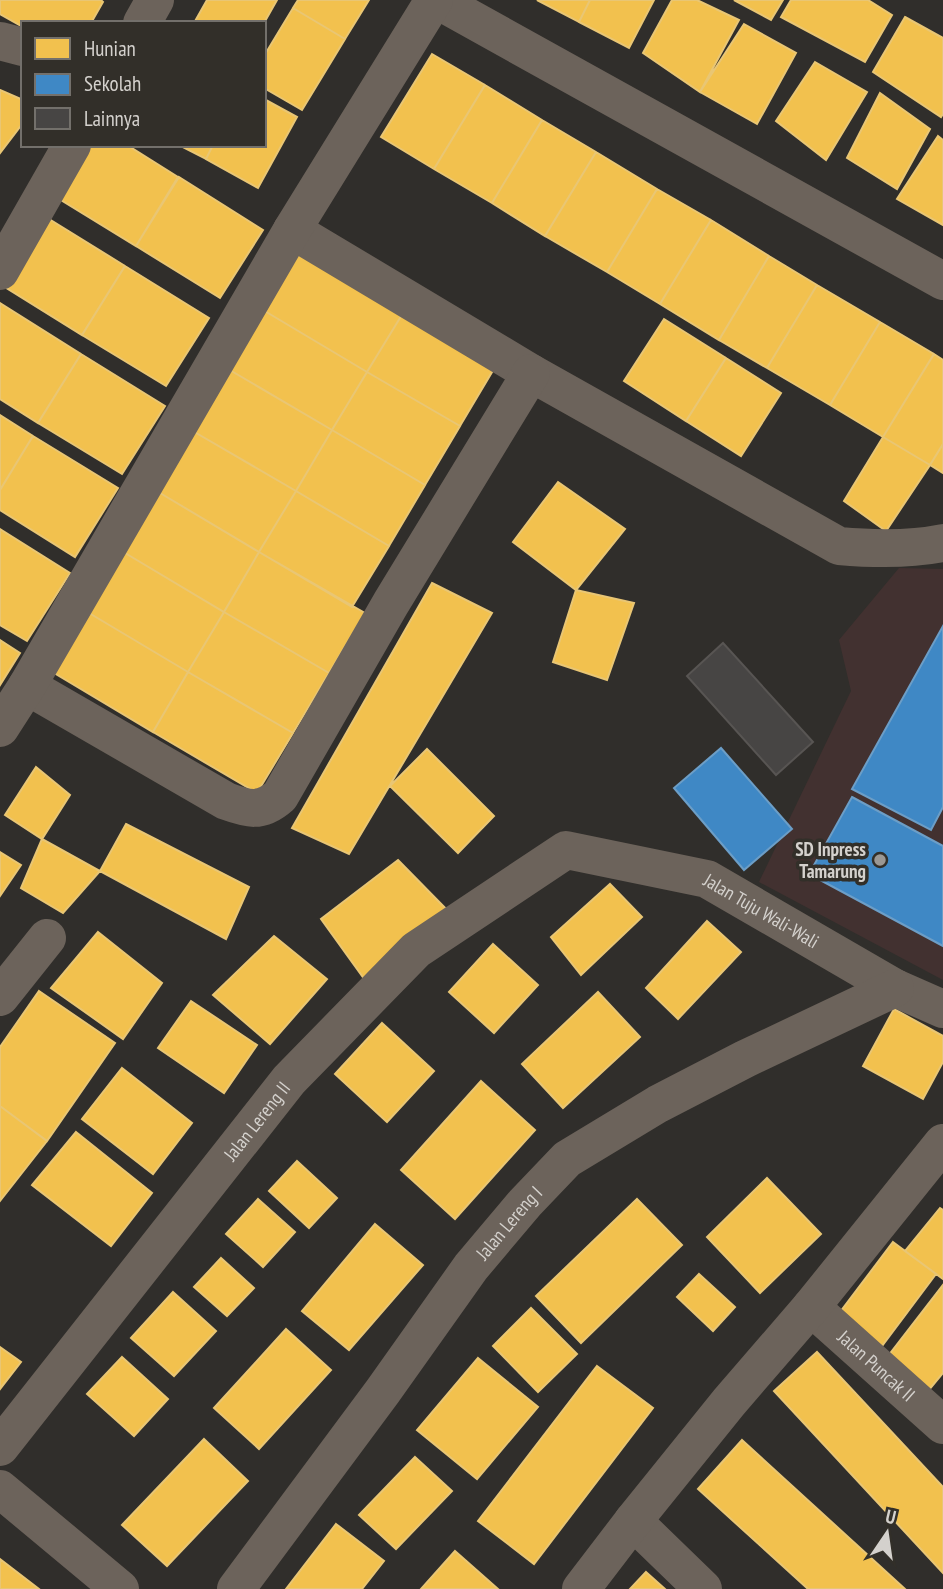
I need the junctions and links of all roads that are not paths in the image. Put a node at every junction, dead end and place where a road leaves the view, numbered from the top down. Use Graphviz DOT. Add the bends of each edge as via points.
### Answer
graph roads {
  1 [pos="155,0"];
  2 [pos="435,0"];
  3 [pos="143,21"];
  4 [pos="0,41"];
  5 [pos="21,46"];
  6 [pos="71,147"];
  7 [pos="292,230"];
  8 [pos="0,271"];
  9 [pos="943,281"];
  10 [pos="531,373"];
  11 [pos="943,543"];
  12 [pos="27,686"];
  13 [pos="0,728"];
  14 [pos="566,850"];
  15 [pos="47,938"];
  16 [pos="895,988"];
  17 [pos="0,997"];
  18 [pos="943,1009"];
  19 [pos="943,1143"];
  20 [pos="811,1307"];
  21 [pos="943,1425"];
  22 [pos="0,1447"];
  23 [pos="0,1489"];
  24 [pos="633,1521"];
  25 [pos="120,1589"];
  26 [pos="236,1589"];
  27 [pos="581,1589"];
  28 [pos="703,1589"];
  1 -- 3 [label="street"];
  2 -- 7 [label="street"];
  2 -- 9 [label="street"];
  4 -- 5 [label="street"];
  6 -- 8 [label="street"];
  7 -- 10 [label="street"];
  7 -- 12 [label="street"];
  10 -- 11 [label="street" via="839,546 871,549"];
  10 -- 12 [label="street" via="271,805 243,807 226,801"];
  12 -- 13 [label="street"];
  14 -- 16 [label="street, Jalan Tuju Wali-Wali" via="707,879"];
  14 -- 22 [label="street, Jalan Lereng II" via="416,950 289,1080"];
  15 -- 17 [label="street"];
  16 -- 18 [label="street, Jalan Tuju Wali-Wali"];
  16 -- 26 [label="street, Jalan Lereng I" via="658,1104 567,1159 471,1266"];
  19 -- 20 [label="street"];
  20 -- 21 [label="street, Jalan Puncak II"];
  20 -- 24 [label="street"];
  23 -- 25 [label="street"];
  24 -- 27 [label="street"];
  24 -- 28 [label="street"];
}
